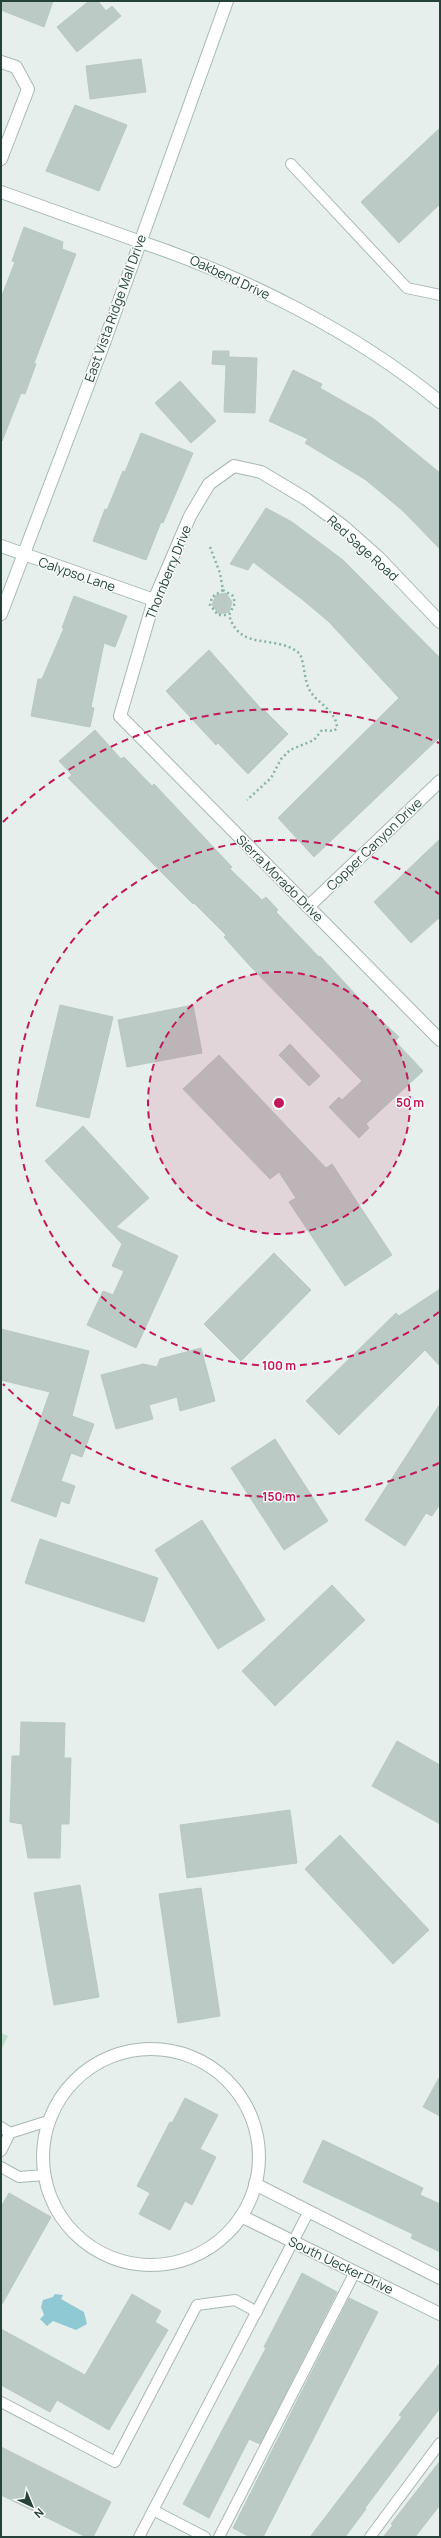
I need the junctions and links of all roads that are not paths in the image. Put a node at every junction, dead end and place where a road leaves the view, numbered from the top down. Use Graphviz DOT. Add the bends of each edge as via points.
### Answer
graph roads {
  1 [pos="227,1"];
  2 [pos="1,62"];
  3 [pos="1,159"];
  4 [pos="291,164"];
  5 [pos="1,192"];
  6 [pos="138,242"];
  7 [pos="440,295"];
  8 [pos="440,402"];
  9 [pos="234,466"];
  10 [pos="1,546"];
  11 [pos="22,555"];
  12 [pos="154,600"];
  13 [pos="1,614"];
  14 [pos="440,622"];
  15 [pos="120,716"];
  16 [pos="440,781"];
  17 [pos="308,907"];
  18 [pos="440,1040"];
  19 [pos="48,2121"];
  20 [pos="1,2127"];
  21 [pos="10,2133"];
  22 [pos="1,2151"];
  23 [pos="1,2167"];
  24 [pos="44,2175"];
  25 [pos="255,2184"];
  26 [pos="309,2211"];
  27 [pos="242,2216"];
  28 [pos="293,2241"];
  29 [pos="355,2272"];
  30 [pos="440,2278"];
  31 [pos="257,2312"];
  32 [pos="440,2314"];
  33 [pos="1,2402"];
  34 [pos="440,2443"];
  35 [pos="153,2510"];
  36 [pos="139,2537"];
  37 [pos="205,2537"];
  38 [pos="219,2537"];
  39 [pos="370,2537"];
  1 -- 6 [label="street, East Vista Ridge Mall Drive"];
  2 -- 3 [label="street" via="16,68 28,89"];
  4 -- 7 [label="lane" via="407,288"];
  5 -- 6 [label="street, Oakbend Drive"];
  6 -- 8 [label="street, Oakbend Drive" via="191,259 255,287 350,339 410,377"];
  6 -- 11 [label="street, East Vista Ridge Mall Drive" via="104,342"];
  9 -- 12 [label="street, Thornberry Drive" via="208,484 190,516"];
  9 -- 14 [label="street, Red Sage Road" via="261,472 343,526 379,558"];
  10 -- 11 [label="street, Calypso Lane"];
  11 -- 12 [label="street, Calypso Lane"];
  11 -- 13 [label="street, East Vista Ridge Mall Drive"];
  12 -- 15 [label="street, Thornberry Drive"];
  15 -- 17 [label="street, Sierra Morado Drive"];
  16 -- 17 [label="street, Copper Canyon Drive"];
  17 -- 18 [label="street, Sierra Morado Drive"];
  19 -- 21 [label="lane"];
  19 -- 24 [label="street" via="42,2151"];
  19 -- 25 [label="street" via="63,2093 85,2071 112,2055 143,2049 174,2051 203,2061 228,2080 246,2105 257,2134 259,2165"];
  20 -- 21 [label="lane"];
  21 -- 22 [label="lane"];
  23 -- 24 [label="lane" via="19,2177"];
  24 -- 27 [label="street" via="56,2211 75,2236 100,2254 130,2264 161,2265 191,2258 218,2242"];
  25 -- 26 [label="street"];
  25 -- 27 [label="street"];
  26 -- 28 [label="lane"];
  26 -- 30 [label="street"];
  27 -- 28 [label="street, South Uecker Drive"];
  28 -- 29 [label="street, South Uecker Drive"];
  28 -- 31 [label="lane"];
  29 -- 32 [label="street, South Uecker Drive"];
  29 -- 38 [label="lane"];
  31 -- 33 [label="lane" via="235,2300 197,2305 115,2462"];
  31 -- 35 [label="lane"];
  34 -- 39 [label="lane"];
  35 -- 36 [label="lane"];
  35 -- 37 [label="lane"];
}
